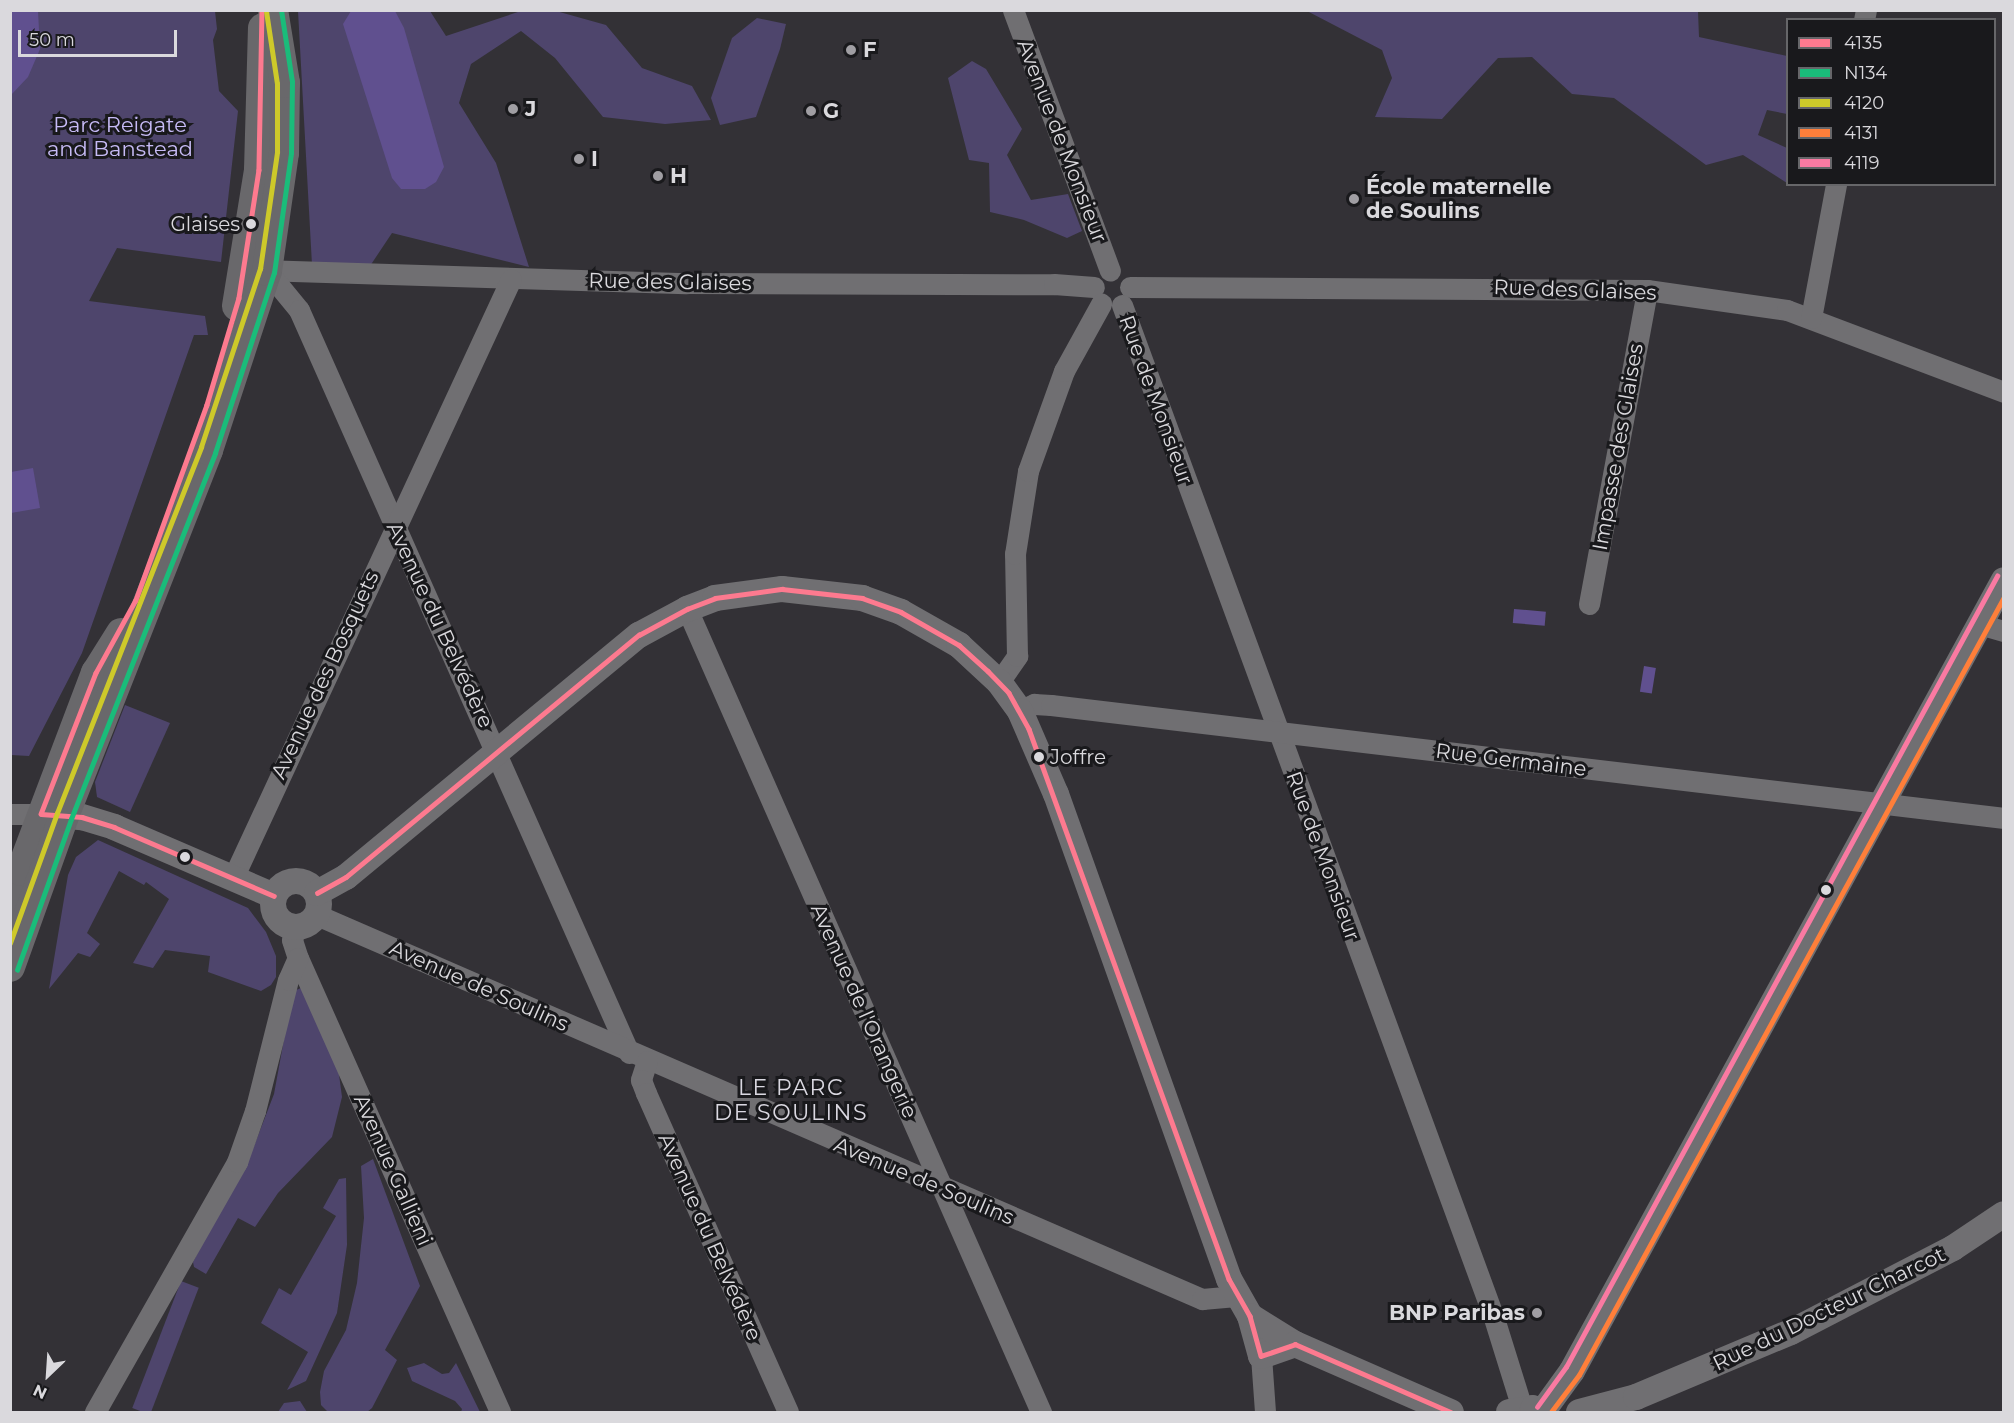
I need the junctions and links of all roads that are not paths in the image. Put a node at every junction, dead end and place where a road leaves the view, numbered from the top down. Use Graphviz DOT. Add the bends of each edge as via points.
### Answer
graph roads {
  1 [pos="262,10"];
  2 [pos="273,10"];
  3 [pos="1013,10"];
  4 [pos="1836,186"];
  5 [pos="256,270"];
  6 [pos="511,279"];
  7 [pos="1647,290"];
  8 [pos="1112,296"];
  9 [pos="1811,318"];
  10 [pos="2004,392"];
  11 [pos="394,525"];
  12 [pos="2004,580"];
  13 [pos="1589,604"];
  14 [pos="687,609"];
  15 [pos="1979,624"];
  16 [pos="2004,631"];
  17 [pos="999,682"];
  18 [pos="1020,711"];
  19 [pos="1278,732"];
  20 [pos="498,752"];
  21 [pos="1881,804"];
  22 [pos="10,814"];
  23 [pos="52,815"];
  24 [pos="2004,818"];
  25 [pos="232,878"];
  26 [pos="274,896"];
  27 [pos="10,907"];
  28 [pos="309,911"];
  29 [pos="298,958"];
  30 [pos="10,967"];
  31 [pos="638,1057"];
  32 [pos="943,1190"];
  33 [pos="2004,1214"];
  34 [pos="1244,1306"];
  35 [pos="1295,1344"];
  36 [pos="1261,1356"];
  37 [pos="1529,1411"];
  38 [pos="95,1413"];
  39 [pos="500,1413"];
  40 [pos="788,1413"];
  41 [pos="1041,1413"];
  42 [pos="1265,1413"];
  43 [pos="1451,1413"];
  44 [pos="1580,1413"];
  1 -- 5 [label="main road"];
  2 -- 5 [label="main road" via="285,83 284,153"];
  3 -- 8 [label="street, Avenue de Monsieur" via="1110,271 1121,273"];
  4 -- 9 [label="street"];
  5 -- 6 [label="street, Rue des Glaises"];
  5 -- 11 [label="street, Avenue du Belvédère" via="299,310"];
  5 -- 23 [label="main road" via="208,450"];
  6 -- 8 [label="street, Rue des Glaises"];
  6 -- 11 [label="street, Avenue des Bosquets"];
  7 -- 8 [label="street, Rue des Glaises"];
  7 -- 9 [label="street, Rue des Glaises" via="1787,310"];
  7 -- 13 [label="street, Impasse des Glaises"];
  8 -- 17 [label="street" via="1064,371 1028,471 1016,554 1017,656"];
  8 -- 19 [label="street, Rue de Monsieur"];
  9 -- 10 [label="street, Rue des Glaises"];
  11 -- 20 [label="street, Avenue du Belvédère"];
  11 -- 25 [label="street, Avenue des Bosquets"];
  12 -- 15 [label="street"];
  14 -- 17 [label="street" via="715,598 782,589 862,598 932,628 959,645"];
  14 -- 20 [label="street" via="639,635"];
  14 -- 32 [label="street, Avenue de l'Orangerie"];
  15 -- 16 [label="street"];
  15 -- 21 [label="street"];
  17 -- 18 [label="street"];
  18 -- 19 [label="street, Rue Germaine" via="1034,704 1051,705"];
  18 -- 34 [label="street" via="1056,794"];
  19 -- 21 [label="street, Rue Germaine"];
  19 -- 37 [label="street, Rue de Monsieur"];
  20 -- 28 [label="street"];
  20 -- 31 [label="street, Avenue du Belvédère"];
  21 -- 24 [label="street, Rue Germaine"];
  21 -- 37 [label="street" via="1572,1371"];
  22 -- 23 [label="street"];
  23 -- 25 [label="street" via="114,827"];
  23 -- 27 [label="main road"];
  23 -- 30 [label="main road"];
  25 -- 26 [label="street"];
  26 -- 28 [label="street" via="277,916"];
  26 -- 28 [label="street" via="284,884 298,881"];
  28 -- 29 [label="street, Avenue Gallieni" via="292,940"];
  28 -- 31 [label="street, Avenue de Soulins"];
  29 -- 38 [label="street" via="288,980 261,1090 237,1161"];
  29 -- 39 [label="street, Avenue Gallieni"];
  31 -- 32 [label="street, Avenue de Soulins"];
  31 -- 40 [label="street, Avenue du Belvédère" via="645,1093"];
  32 -- 34 [label="street, Avenue de Soulins" via="1202,1299"];
  32 -- 41 [label="street, Avenue de l'Orangerie"];
  33 -- 44 [label="street, Rue du Docteur Charcot" via="1953,1248 1791,1332 1636,1397"];
  34 -- 35 [label="street"];
  34 -- 36 [label="street"];
  35 -- 36 [label="street"];
  35 -- 43 [label="street"];
  36 -- 42 [label="street"];
}
